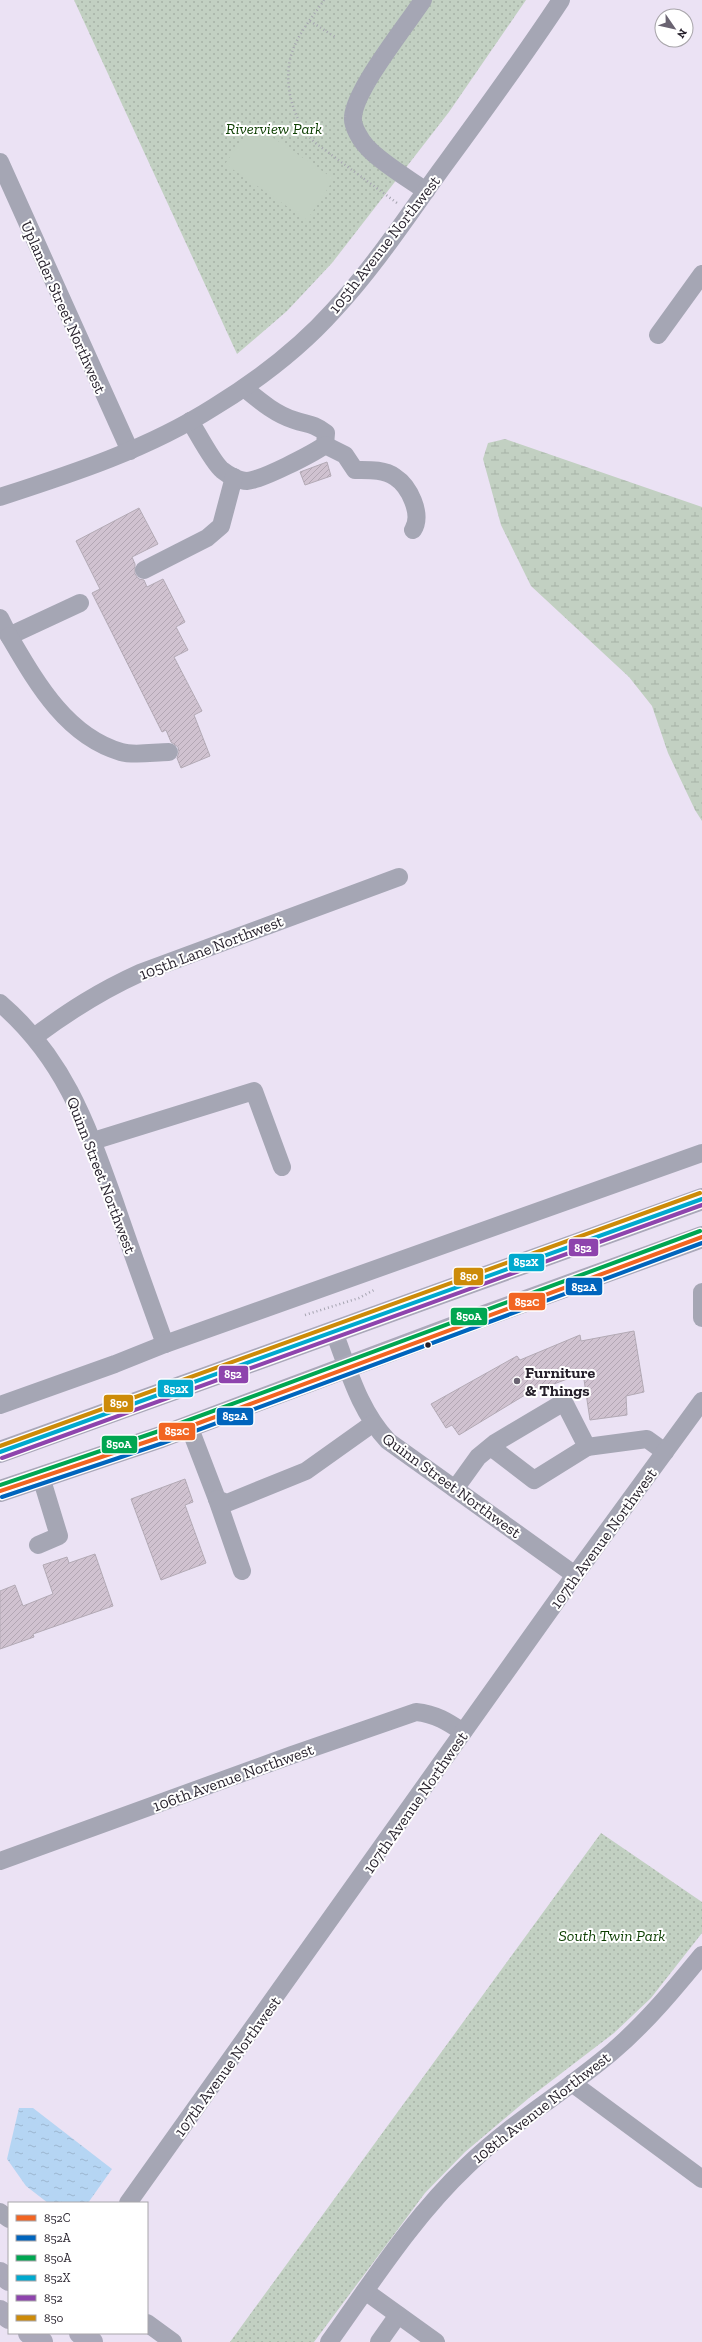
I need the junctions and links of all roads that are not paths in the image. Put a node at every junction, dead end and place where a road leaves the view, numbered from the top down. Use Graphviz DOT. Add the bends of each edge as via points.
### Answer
graph roads {
  1 [pos="424,0"];
  2 [pos="561,0"];
  3 [pos="0,162"];
  4 [pos="426,191"];
  5 [pos="702,274"];
  6 [pos="658,335"];
  7 [pos="244,388"];
  8 [pos="190,421"];
  9 [pos="325,444"];
  10 [pos="130,451"];
  11 [pos="234,477"];
  12 [pos="0,497"];
  13 [pos="413,530"];
  14 [pos="144,570"];
  15 [pos="80,603"];
  16 [pos="0,618"];
  17 [pos="9,636"];
  18 [pos="169,752"];
  19 [pos="400,877"];
  20 [pos="0,1002"];
  21 [pos="34,1037"];
  22 [pos="93,1141"];
  23 [pos="702,1153"];
  24 [pos="282,1167"];
  25 [pos="702,1199"];
  26 [pos="702,1237"];
  27 [pos="702,1292"];
  28 [pos="702,1318"];
  29 [pos="334,1332"];
  30 [pos="165,1344"];
  31 [pos="348,1367"];
  32 [pos="702,1401"];
  33 [pos="0,1405"];
  34 [pos="372,1424"];
  35 [pos="189,1426"];
  36 [pos="491,1447"];
  37 [pos="587,1447"];
  38 [pos="0,1452"];
  39 [pos="665,1452"];
  40 [pos="42,1477"];
  41 [pos="455,1490"];
  42 [pos="0,1491"];
  43 [pos="217,1499"];
  44 [pos="38,1545"];
  45 [pos="242,1571"];
  46 [pos="575,1575"];
  47 [pos="464,1732"];
  48 [pos="0,1861"];
  49 [pos="702,1955"];
  50 [pos="572,2083"];
  51 [pos="702,2179"];
  52 [pos="129,2202"];
  53 [pos="0,2212"];
  54 [pos="8,2218"];
  55 [pos="0,2273"];
  56 [pos="8,2279"];
  57 [pos="365,2291"];
  58 [pos="0,2311"];
  59 [pos="398,2315"];
  60 [pos="8,2317"];
  61 [pos="148,2324"];
  62 [pos="30,2334"];
  63 [pos="81,2334"];
  64 [pos="42,2342"];
  65 [pos="92,2342"];
  66 [pos="174,2342"];
  67 [pos="329,2342"];
  68 [pos="379,2342"];
  69 [pos="436,2342"];
  1 -- 4 [label="street" via="366,84 357,101 353,119 357,132 367,148"];
  2 -- 4 [label="street, 105th Avenue Northwest"];
  3 -- 10 [label="street, Uplander Street Northwest"];
  4 -- 7 [label="street, 105th Avenue Northwest" via="334,311 302,342"];
  5 -- 6 [label="street"];
  7 -- 8 [label="street, 105th Avenue Northwest"];
  7 -- 9 [label="street" via="271,410 295,420 314,424 326,433"];
  8 -- 10 [label="street, 105th Avenue Northwest"];
  8 -- 11 [label="street" via="220,469"];
  9 -- 11 [label="street" via="269,474 247,481"];
  9 -- 13 [label="street" via="345,456 355,470 381,471 395,476 407,490 417,512"];
  10 -- 12 [label="street, 105th Avenue Northwest"];
  11 -- 14 [label="street" via="221,526 207,538"];
  15 -- 17 [label="street"];
  16 -- 17 [label="street"];
  17 -- 18 [label="street" via="33,678 62,714 94,741 122,752"];
  19 -- 21 [label="street, 105th Lane Northwest" via="140,973 104,989"];
  20 -- 21 [label="street, Quinn Street Northwest"];
  21 -- 22 [label="street, Quinn Street Northwest" via="70,1089"];
  22 -- 24 [label="street" via="254,1091"];
  22 -- 30 [label="street, Quinn Street Northwest"];
  23 -- 30 [label="street"];
  25 -- 29 [label="main road"];
  26 -- 31 [label="main road"];
  27 -- 28 [label="street"];
  29 -- 31 [label="street, Quinn Street Northwest"];
  29 -- 38 [label="main road"];
  30 -- 33 [label="street"];
  31 -- 34 [label="street, Quinn Street Northwest"];
  31 -- 35 [label="main road"];
  32 -- 39 [label="street, 107th Avenue Northwest"];
  34 -- 41 [label="street, Quinn Street Northwest" via="388,1441"];
  34 -- 43 [label="street" via="306,1471 227,1503"];
  35 -- 40 [label="main road"];
  35 -- 43 [label="street"];
  36 -- 37 [label="street" via="534,1480"];
  36 -- 37 [label="street" via="564,1402"];
  36 -- 41 [label="street" via="478,1458"];
  37 -- 39 [label="street" via="648,1439"];
  39 -- 46 [label="street, 107th Avenue Northwest"];
  40 -- 42 [label="main road"];
  40 -- 44 [label="street" via="59,1536"];
  41 -- 46 [label="street, Quinn Street Northwest"];
  43 -- 45 [label="street"];
  46 -- 47 [label="street, 107th Avenue Northwest"];
  47 -- 48 [label="street, 106th Avenue Northwest" via="430,1713 416,1712"];
  47 -- 52 [label="street, 107th Avenue Northwest"];
  49 -- 50 [label="street, 108th Avenue Northwest" via="637,2030"];
  50 -- 51 [label="street"];
  50 -- 57 [label="street, 108th Avenue Northwest" via="517,2122 447,2186"];
  53 -- 54 [label="street"];
  55 -- 56 [label="main road"];
  57 -- 59 [label="street"];
  57 -- 67 [label="street, 108th Avenue Northwest"];
  58 -- 60 [label="main road"];
  59 -- 68 [label="street"];
  59 -- 69 [label="street"];
  61 -- 66 [label="street"];
  62 -- 64 [label="main road"];
  63 -- 65 [label="main road"];
}
